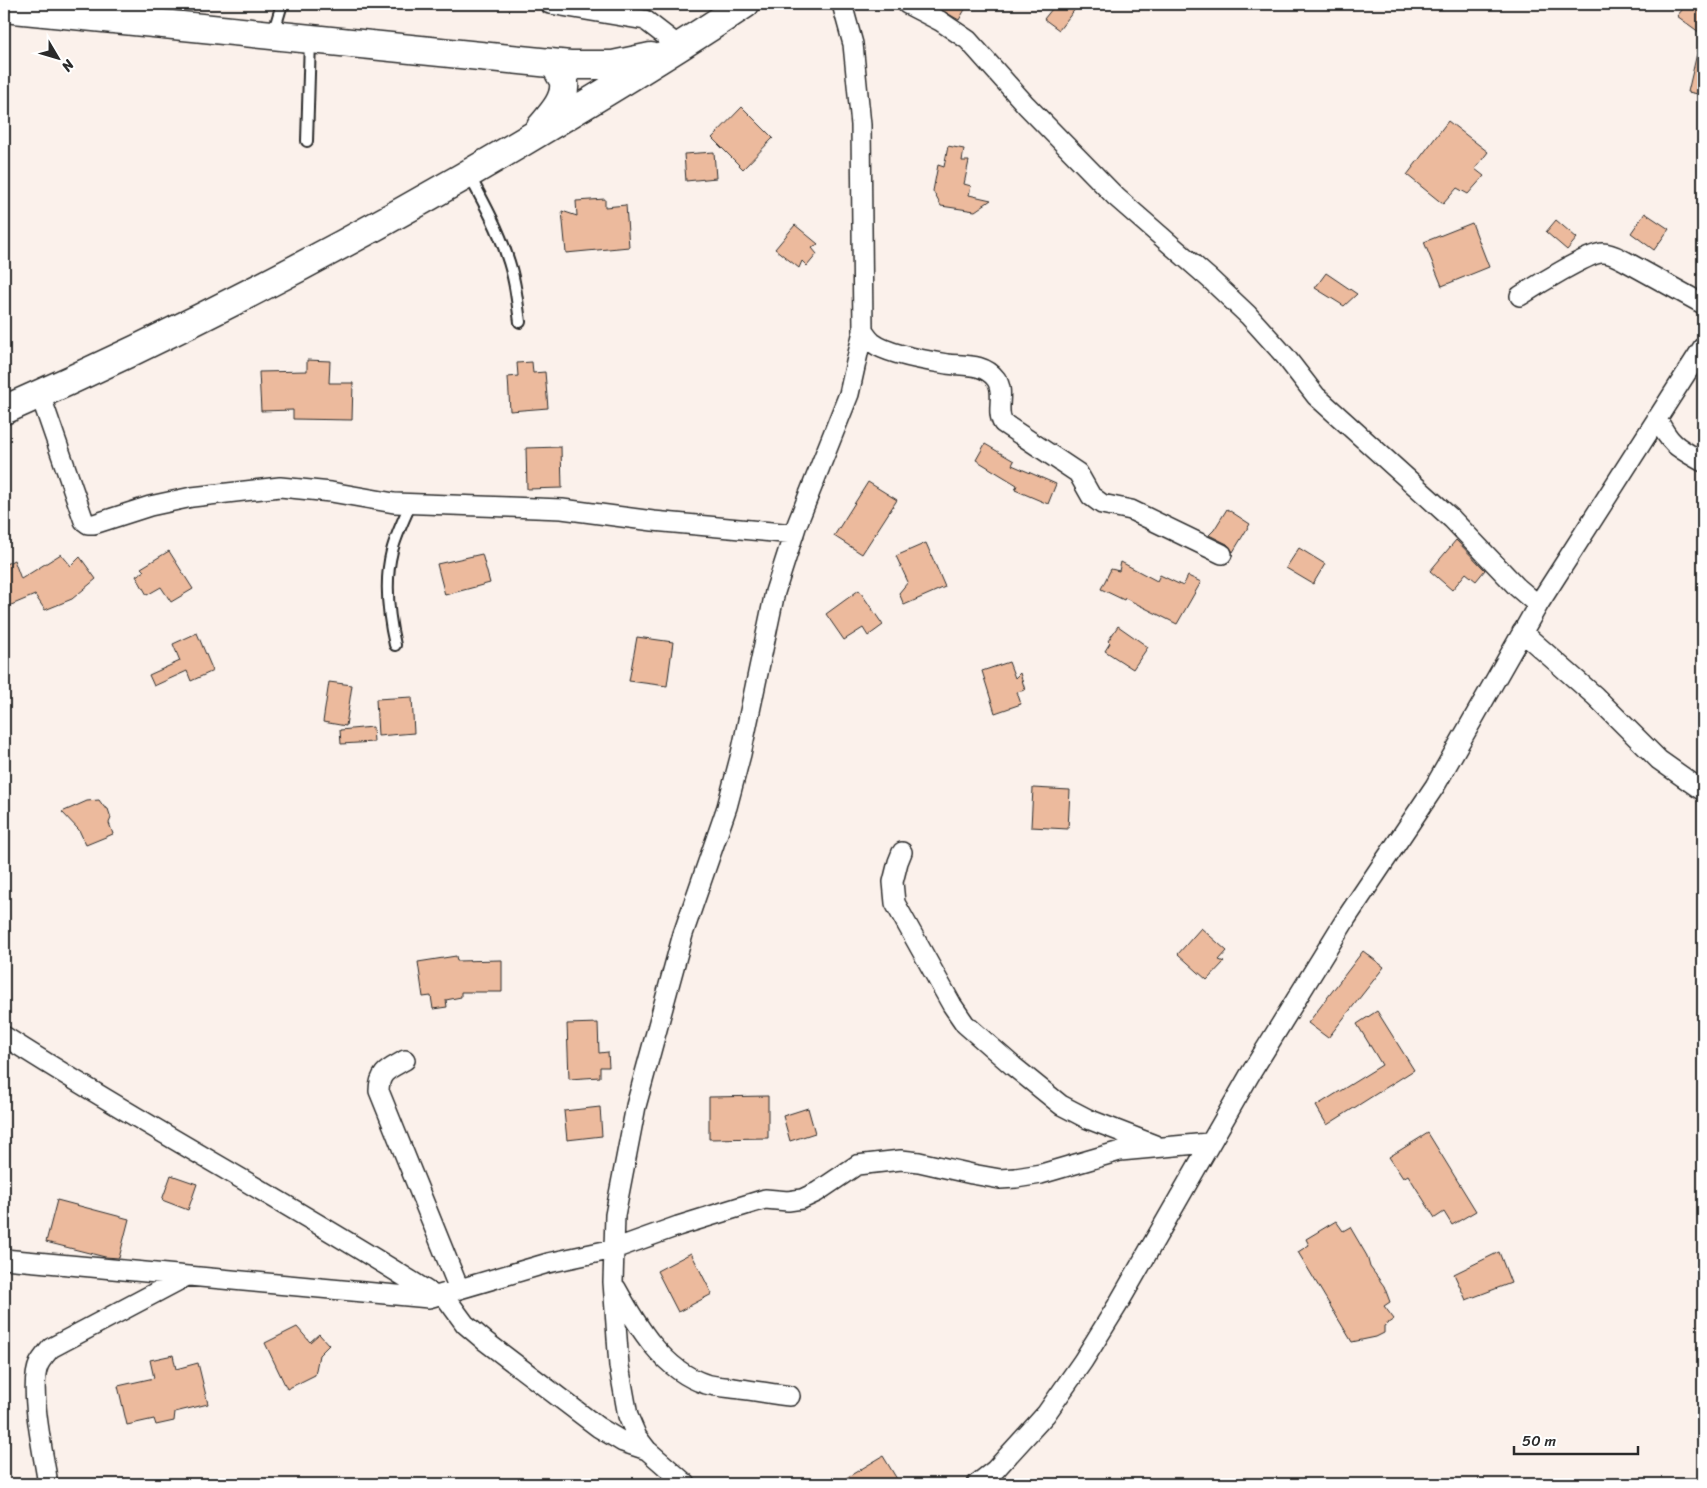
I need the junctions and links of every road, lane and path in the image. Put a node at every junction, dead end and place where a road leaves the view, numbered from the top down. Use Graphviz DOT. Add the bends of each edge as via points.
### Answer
graph roads {
  1 [pos="282,4"];
  2 [pos="550,4"];
  3 [pos="745,4"];
  4 [pos="842,4"];
  5 [pos="907,4"];
  6 [pos="4,8"];
  7 [pos="272,35"];
  8 [pos="310,39"];
  9 [pos="680,47"];
  10 [pos="532,62"];
  11 [pos="559,72"];
  12 [pos="620,84"];
  13 [pos="533,136"];
  14 [pos="307,141"];
  15 [pos="469,174"];
  16 [pos="1520,296"];
  17 [pos="1703,304"];
  18 [pos="520,322"];
  19 [pos="863,331"];
  20 [pos="1703,347"];
  21 [pos="40,394"];
  22 [pos="4,410"];
  23 [pos="1657,418"];
  24 [pos="1703,462"];
  25 [pos="411,503"];
  26 [pos="794,534"];
  27 [pos="1222,554"];
  28 [pos="1538,605"];
  29 [pos="1522,632"];
  30 [pos="395,645"];
  31 [pos="1703,791"];
  32 [pos="902,852"];
  33 [pos="4,1036"];
  34 [pos="405,1060"];
  35 [pos="1208,1143"];
  36 [pos="1161,1147"];
  37 [pos="614,1249"];
  38 [pos="4,1259"];
  39 [pos="185,1276"];
  40 [pos="613,1282"];
  41 [pos="446,1293"];
  42 [pos="790,1396"];
  43 [pos="647,1450"];
  44 [pos="48,1484"];
  45 [pos="686,1484"];
  46 [pos="977,1484"];
  1 -- 7 [label="lane"];
  2 -- 9 [label="street" via="645,20"];
  3 -- 9 [label="main road"];
  4 -- 19 [label="street" via="852,44 861,125"];
  5 -- 28 [label="street" via="968,40 1039,119 1116,197 1248,315 1316,396 1452,519"];
  6 -- 7 [label="main road"];
  7 -- 8 [label="main road"];
  8 -- 10 [label="main road"];
  8 -- 14 [label="lane"];
  9 -- 10 [label="main road" via="644,60 613,65"];
  9 -- 12 [label="main road"];
  10 -- 11 [label="main road"];
  11 -- 12 [label="main road" via="595,83"];
  11 -- 13 [label="main road" via="564,82 562,97"];
  12 -- 13 [label="main road"];
  13 -- 15 [label="main road"];
  15 -- 18 [label="lane" via="508,258"];
  15 -- 21 [label="main road" via="208,315"];
  16 -- 17 [label="street" via="1583,260 1603,253 1625,261"];
  19 -- 26 [label="street" via="849,394"];
  19 -- 27 [label="street" via="872,342 888,351 986,369 1001,388 999,416 1003,423 1078,473 1091,496 1102,504 1131,510"];
  20 -- 23 [label="street"];
  21 -- 22 [label="main road"];
  21 -- 25 [label="street" via="84,521 88,524 192,497 280,487"];
  23 -- 24 [label="street" via="1665,435 1676,447"];
  23 -- 28 [label="street"];
  25 -- 26 [label="street" via="562,509"];
  25 -- 30 [label="lane" via="392,552 389,570 389,608"];
  26 -- 37 [label="street" via="774,592 741,754 727,806 683,934 636,1106 615,1215"];
  28 -- 29 [label="street"];
  29 -- 31 [label="street" via="1595,696 1660,760"];
  29 -- 35 [label="street" via="1435,786 1347,917"];
  32 -- 36 [label="street" via="893,882 895,903 948,999 966,1024 1061,1105"];
  33 -- 41 [label="street" via="369,1254"];
  34 -- 41 [label="street" via="386,1071 379,1082 379,1091"];
  35 -- 36 [label="street"];
  35 -- 46 [label="street" via="1083,1361 1046,1414 995,1470"];
  36 -- 37 [label="street" via="1120,1151 1041,1174 1000,1179 919,1162 901,1160 865,1164 802,1199 765,1199"];
  37 -- 40 [label="street"];
  37 -- 41 [label="street" via="548,1263"];
  38 -- 39 [label="street"];
  39 -- 41 [label="street" via="429,1298"];
  39 -- 44 [label="street" via="52,1348 38,1364 34,1392"];
  40 -- 42 [label="street" via="635,1323 651,1344 690,1377 706,1384"];
  40 -- 43 [label="street" via="619,1366 628,1416"];
  41 -- 43 [label="street" via="464,1324 479,1336 598,1428 622,1442"];
  43 -- 45 [label="street"];
}
